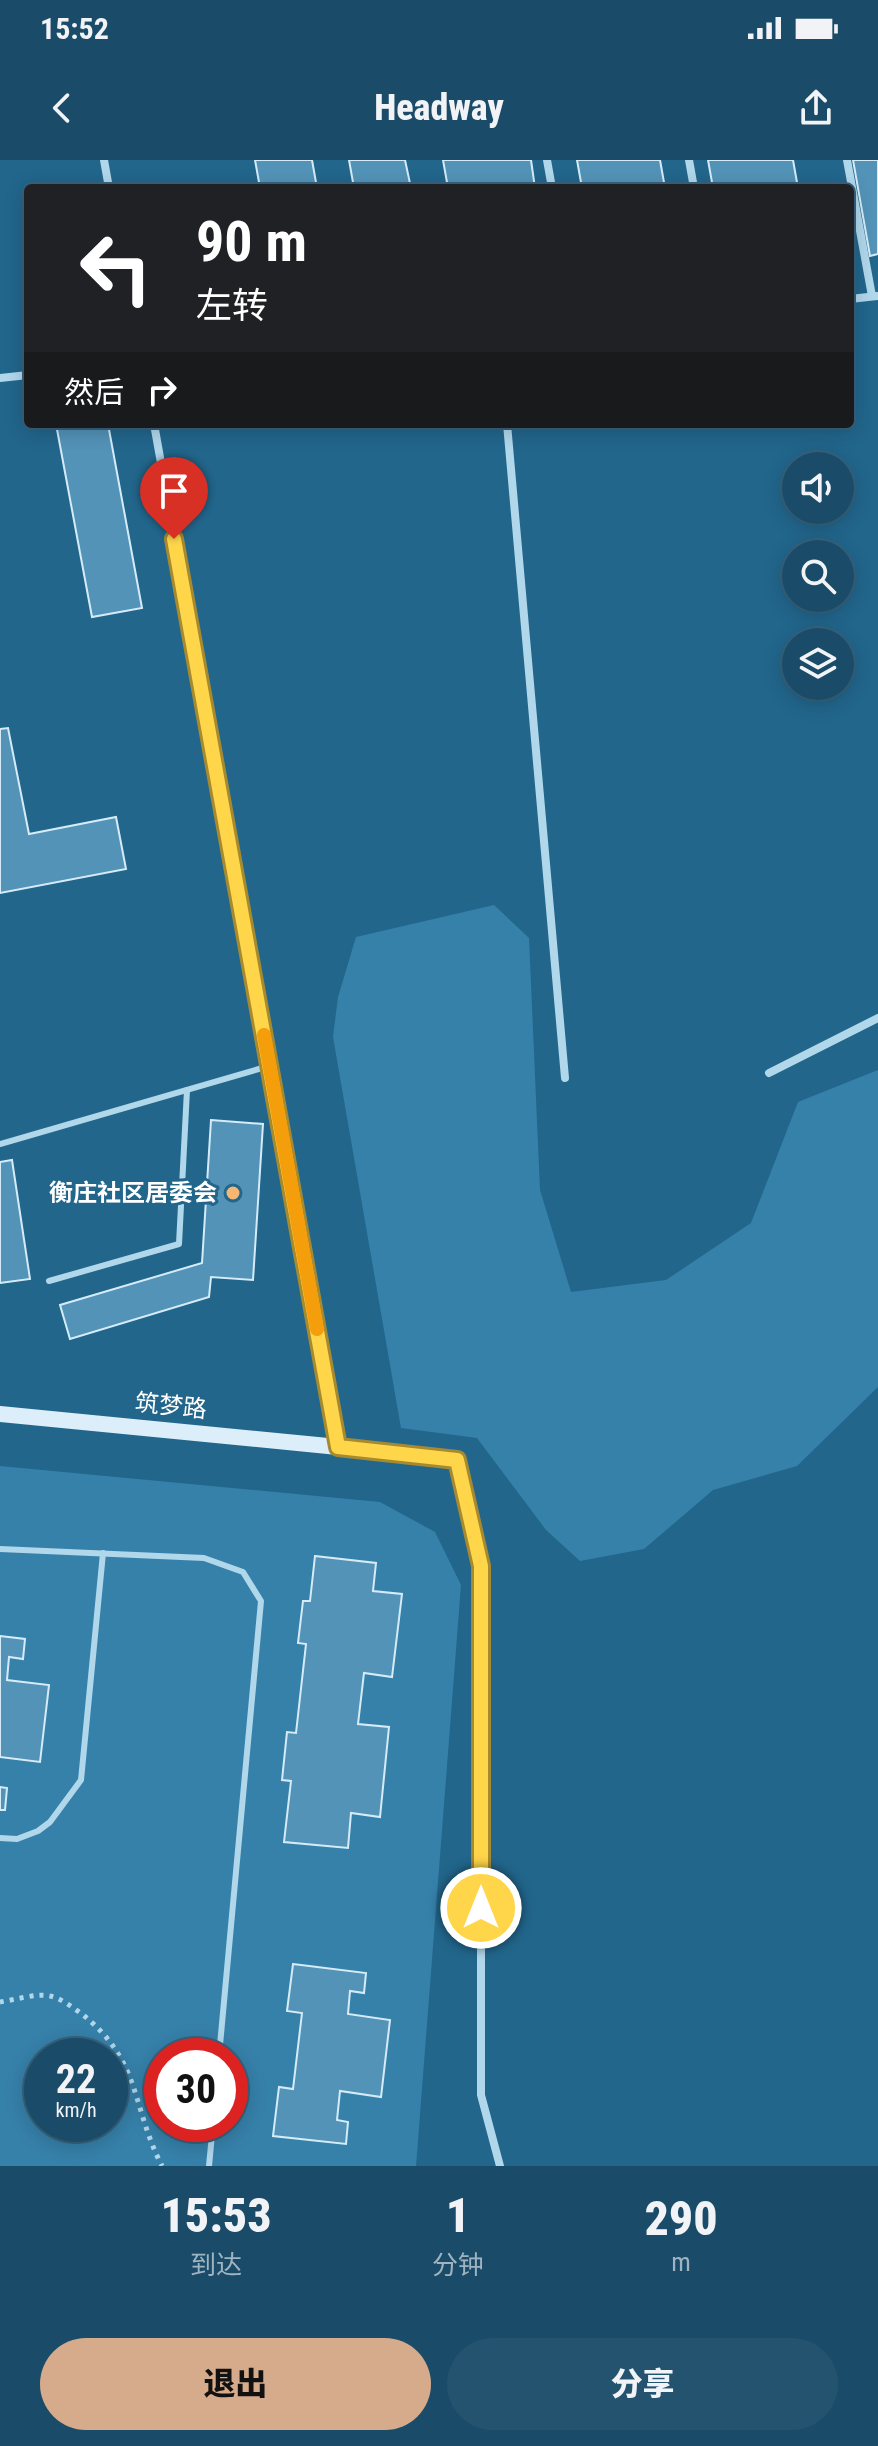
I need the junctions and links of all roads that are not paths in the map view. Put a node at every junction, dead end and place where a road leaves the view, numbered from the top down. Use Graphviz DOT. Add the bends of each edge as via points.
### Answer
graph roads {
  1 [pos="104,160"];
  2 [pos="547,160"];
  3 [pos="689,160"];
  4 [pos="847,160"];
  5 [pos="108,184"];
  6 [pos="551,184"];
  7 [pos="693,184"];
  8 [pos="852,184"];
  9 [pos="854,194"];
  10 [pos="875,296"];
  11 [pos="854,299"];
  12 [pos="24,375"];
  13 [pos="0,378"];
  14 [pos="155,428"];
  15 [pos="507,428"];
  16 [pos="878,1018"];
  17 [pos="269,1066"];
  18 [pos="769,1073"];
  19 [pos="565,1078"];
  20 [pos="187,1090"];
  21 [pos="0,1144"];
  22 [pos="49,1281"];
  23 [pos="0,1414"];
  24 [pos="338,1447"];
  25 [pos="0,1549"];
  26 [pos="103,1553"];
  27 [pos="0,1838"];
  28 [pos="221,2038"];
  29 [pos="211,2142"];
  30 [pos="209,2166"];
  31 [pos="500,2166"];
  1 -- 5 [label="street"];
  2 -- 6 [label="street"];
  3 -- 7 [label="street"];
  4 -- 8 [label="street"];
  9 -- 10 [label="street"];
  10 -- 11 [label="street"];
  12 -- 13 [label="street"];
  14 -- 17 [label="street"];
  15 -- 19 [label="street"];
  16 -- 18 [label="street"];
  17 -- 20 [label="lane"];
  17 -- 24 [label="street"];
  20 -- 21 [label="lane"];
  20 -- 22 [label="lane" via="179,1244"];
  23 -- 24 [label="street, 筑梦路"];
  24 -- 31 [label="street" via="457,1460 478,1551 481,2095"];
  25 -- 26 [label="lane"];
  26 -- 27 [label="lane" via="81,1780 38,1831 17,1839"];
  26 -- 28 [label="lane" via="204,1558 243,1572 261,1601"];
  29 -- 30 [label="lane"];
}
